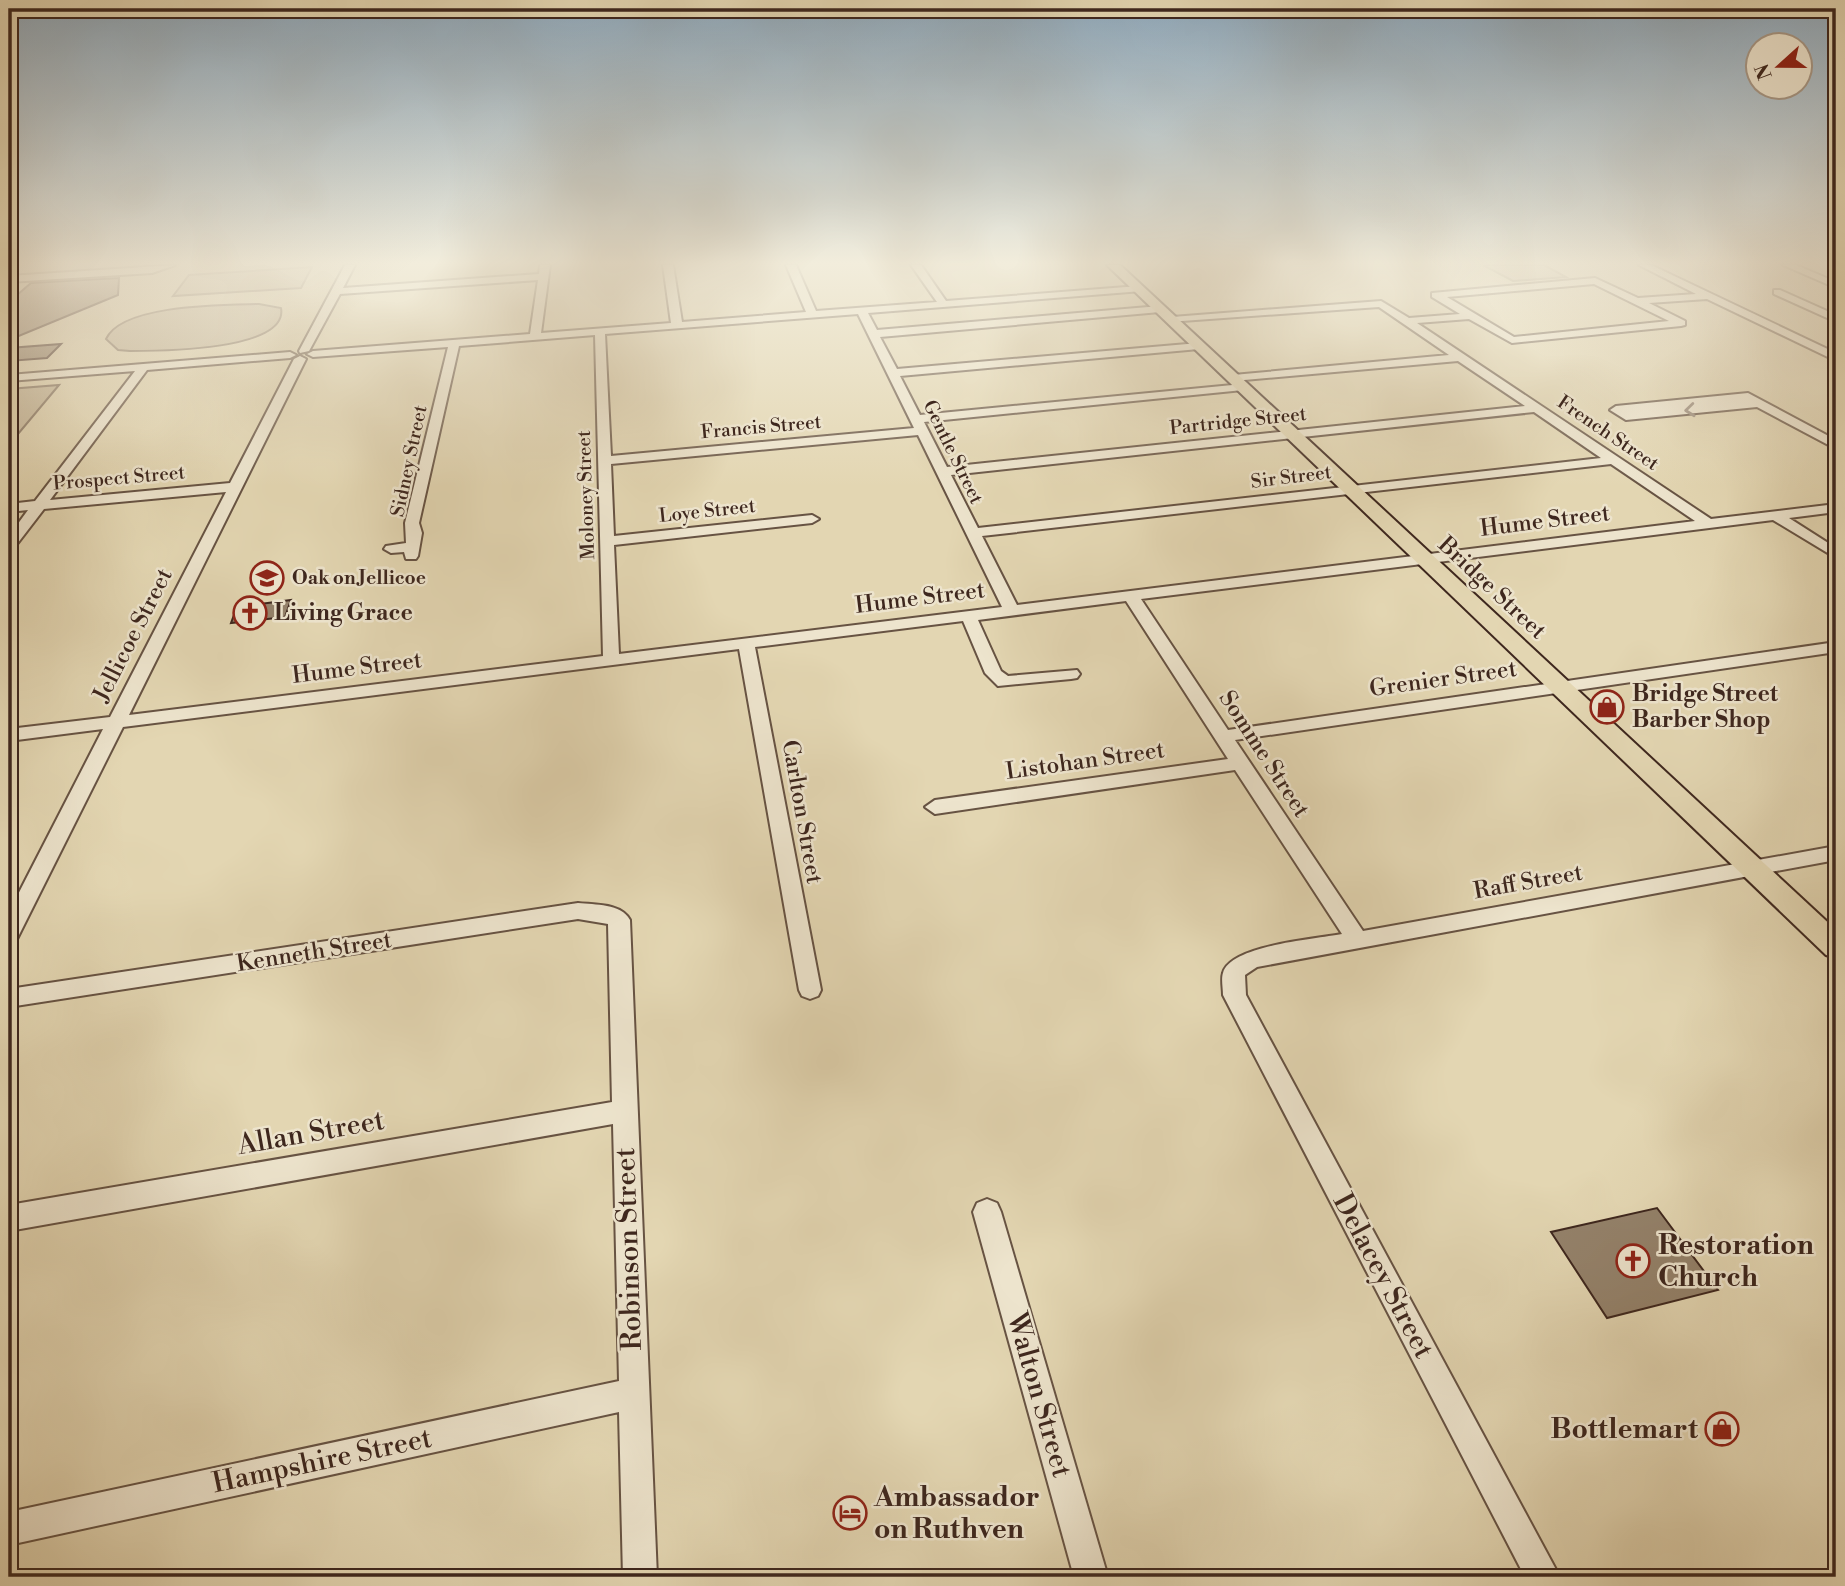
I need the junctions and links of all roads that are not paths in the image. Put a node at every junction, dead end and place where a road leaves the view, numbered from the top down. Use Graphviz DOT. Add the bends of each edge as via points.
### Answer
graph roads {
  1 [pos="310,339"];
  2 [pos="501,339"];
  3 [pos="600,339"];
  4 [pos="876,339"];
  5 [pos="1192,339"];
  6 [pos="1435,339"];
  7 [pos="1798,339"];
  8 [pos="454,343"];
  9 [pos="1199,346"];
  10 [pos="302,355"];
  11 [pos="1461,357"];
  12 [pos="1836,357"];
  13 [pos="144,367"];
  14 [pos="893,373"];
  15 [pos="9,378"];
  16 [pos="1238,383"];
  17 [pos="1732,388"];
  18 [pos="1753,400"];
  19 [pos="1538,408"];
  20 [pos="919,425"];
  21 [pos="1292,434"];
  22 [pos="1836,445"];
  23 [pos="1614,460"];
  24 [pos="604,461"];
  25 [pos="942,472"];
  26 [pos="233,486"];
  27 [pos="1351,489"];
  28 [pos="39,505"];
  29 [pos="9,508"];
  30 [pos="1836,509"];
  31 [pos="1776,516"];
  32 [pos="812,519"];
  33 [pos="1709,524"];
  34 [pos="972,533"];
  35 [pos="607,541"];
  36 [pos="9,545"];
  37 [pos="391,549"];
  38 [pos="1836,554"];
  39 [pos="1424,558"];
  40 [pos="1130,595"];
  41 [pos="1012,610"];
  42 [pos="968,615"];
  43 [pos="746,643"];
  44 [pos="1836,647"];
  45 [pos="611,659"];
  46 [pos="1071,674"];
  47 [pos="1561,687"];
  48 [pos="115,722"];
  49 [pos="9,735"];
  50 [pos="1223,737"];
  51 [pos="1241,763"];
  52 [pos="935,807"];
  53 [pos="1836,853"];
  54 [pos="1753,868"];
  55 [pos="619,920"];
  56 [pos="9,933"];
  57 [pos="1357,940"];
  58 [pos="1836,947"];
  59 [pos="1234,973"];
  60 [pos="810,990"];
  61 [pos="9,998"];
  62 [pos="623,1111"];
  63 [pos="987,1212"];
  64 [pos="9,1218"];
  65 [pos="635,1393"];
  66 [pos="9,1529"];
  67 [pos="639,1577"];
  68 [pos="1091,1577"];
  69 [pos="1543,1577"];
  1 -- 10 [label="street, Jellicoe Street"];
  2 -- 8 [label="street"];
  3 -- 24 [label="street, Moloney Street"];
  4 -- 14 [label="street, Gentle Street"];
  5 -- 9 [label="main road, Bridge Street"];
  6 -- 11 [label="street, French Street"];
  7 -- 12 [label="street"];
  8 -- 10 [label="street"];
  8 -- 37 [label="street, Sidney Street" via="412,523 412,551"];
  9 -- 14 [label="street"];
  9 -- 16 [label="main road, Bridge Street"];
  10 -- 13 [label="street"];
  10 -- 26 [label="street, Jellicoe Street"];
  11 -- 16 [label="street, Francis Street"];
  11 -- 19 [label="street, French Street"];
  13 -- 15 [label="street"];
  13 -- 28 [label="street"];
  14 -- 20 [label="street, Gentle Street"];
  16 -- 20 [label="street, Francis Street"];
  16 -- 21 [label="main road, Bridge Street"];
  17 -- 18 [label="street"];
  18 -- 18 [label="street, one-way" via="1626,416 1616,410"];
  18 -- 22 [label="street"];
  19 -- 21 [label="street, Partridge Street"];
  19 -- 23 [label="street, French Street"];
  20 -- 24 [label="street, Francis Street"];
  20 -- 25 [label="street, Gentle Street"];
  21 -- 25 [label="street, Partridge Street"];
  21 -- 27 [label="main road, Bridge Street"];
  23 -- 27 [label="street, Sir Street"];
  23 -- 33 [label="street, French Street"];
  24 -- 35 [label="street, Moloney Street"];
  25 -- 34 [label="street, Gentle Street"];
  26 -- 28 [label="street, Prospect Street"];
  26 -- 48 [label="street, Jellicoe Street"];
  27 -- 34 [label="street, Sir Street"];
  27 -- 39 [label="main road, Bridge Street"];
  28 -- 29 [label="street, Prospect Street"];
  28 -- 36 [label="street"];
  30 -- 31 [label="street, Hume Street"];
  31 -- 33 [label="street, Hume Street"];
  31 -- 38 [label="street"];
  32 -- 35 [label="street, Loye Street"];
  33 -- 39 [label="street, Hume Street"];
  34 -- 41 [label="street, Gentle Street"];
  35 -- 45 [label="street, Moloney Street"];
  39 -- 40 [label="street, Hume Street"];
  39 -- 47 [label="main road, Bridge Street"];
  40 -- 41 [label="street, Hume Street"];
  40 -- 50 [label="street, Somme Street"];
  41 -- 42 [label="street, Hume Street"];
  42 -- 43 [label="street, Hume Street"];
  42 -- 46 [label="street" via="994,673 1004,682"];
  43 -- 45 [label="street, Hume Street"];
  43 -- 60 [label="street, Carlton Street"];
  44 -- 47 [label="street, Grenier Street"];
  45 -- 48 [label="street, Hume Street"];
  47 -- 50 [label="street, Grenier Street"];
  47 -- 54 [label="main road, Bridge Street"];
  48 -- 49 [label="street, Hume Street"];
  48 -- 56 [label="street, Jellicoe Street"];
  50 -- 51 [label="street, Somme Street"];
  51 -- 52 [label="street, Listohan Street"];
  51 -- 57 [label="street, Somme Street"];
  53 -- 54 [label="street, Raff Street"];
  54 -- 57 [label="street, Raff Street"];
  54 -- 58 [label="main road, Bridge Street"];
  55 -- 61 [label="street, Kenneth Street" via="578,911"];
  55 -- 62 [label="street, Robinson Street"];
  57 -- 59 [label="street, Raff Street" via="1253,959"];
  59 -- 69 [label="street, Delacey Street" via="1236,995"];
  62 -- 64 [label="street, Allan Street"];
  62 -- 65 [label="street, Robinson Street"];
  63 -- 68 [label="street, Walton Street"];
  65 -- 66 [label="street, Hampshire Street"];
  65 -- 67 [label="street, Robinson Street"];
}
